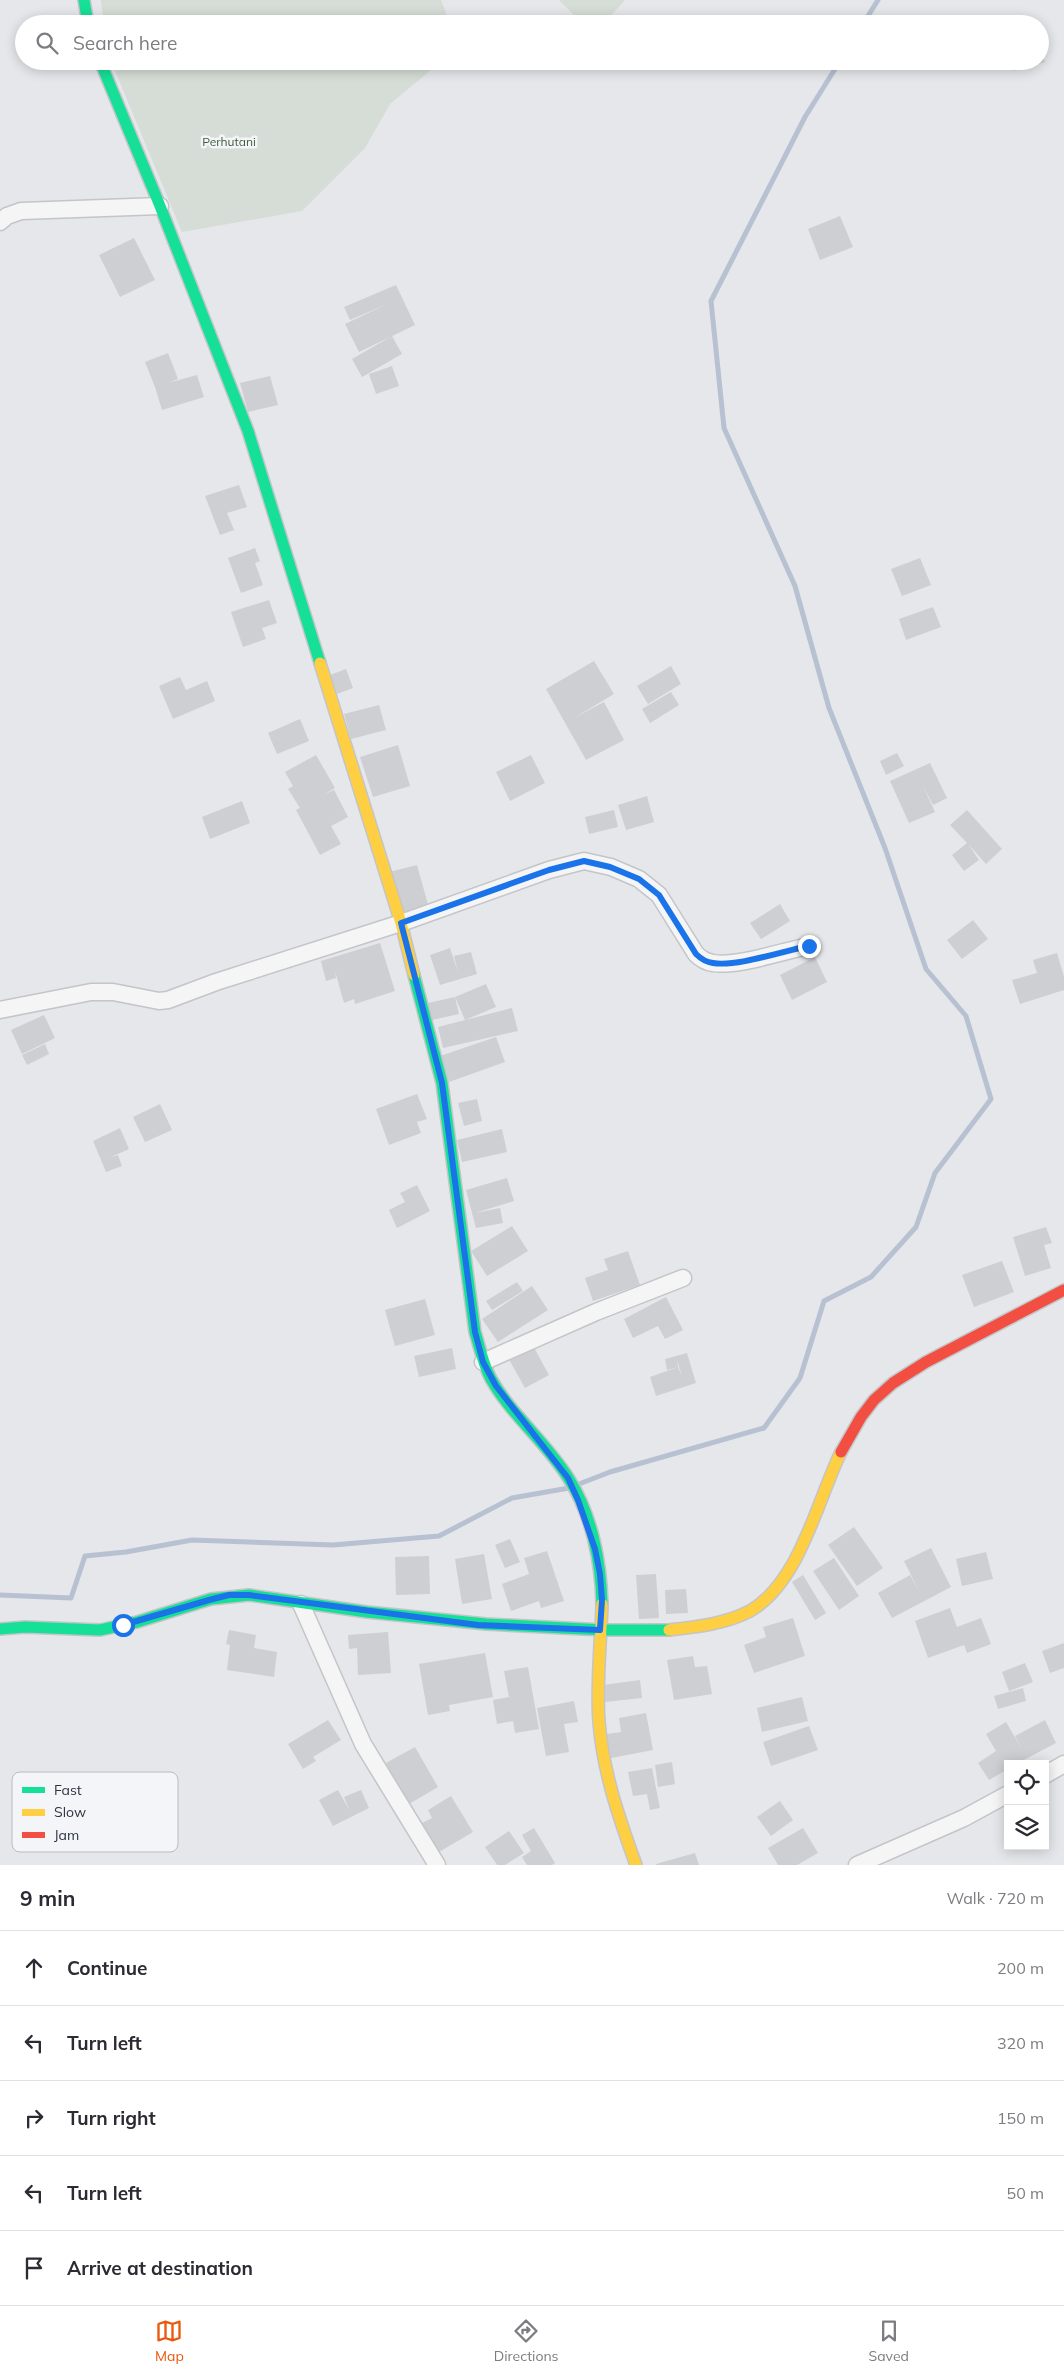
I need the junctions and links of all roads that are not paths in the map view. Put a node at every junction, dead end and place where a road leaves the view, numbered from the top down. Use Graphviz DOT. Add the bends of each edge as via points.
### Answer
graph roads {
  1 [pos="84,0"];
  2 [pos="86,15"];
  3 [pos="104,70"];
  4 [pos="160,206"];
  5 [pos="0,222"];
  6 [pos="401,923"];
  7 [pos="809,946"];
  8 [pos="0,1010"];
  9 [pos="684,1278"];
  10 [pos="1064,1290"];
  11 [pos="483,1362"];
  12 [pos="301,1604"];
  13 [pos="0,1629"];
  14 [pos="600,1630"];
  15 [pos="1064,1764"];
  16 [pos="1049,1772"];
  17 [pos="1004,1796"];
  18 [pos="437,1865"];
  19 [pos="636,1865"];
  20 [pos="857,1865"];
  1 -- 2 [label="street"];
  3 -- 4 [label="street"];
  4 -- 5 [label="street" via="21,211"];
  4 -- 6 [label="street" via="248,431"];
  6 -- 7 [label="street" via="549,870 584,861 639,879 659,895 703,960 726,964"];
  6 -- 8 [label="street" via="168,1000 91,992"];
  6 -- 11 [label="street" via="442,1083 475,1332"];
  9 -- 11 [label="street" via="596,1312"];
  10 -- 14 [label="street" via="930,1360 896,1381 874,1400 839,1457 811,1527 784,1579 766,1599 746,1614 691,1628"];
  11 -- 14 [label="street" via="510,1407 568,1478 578,1500 600,1574"];
  12 -- 13 [label="street" via="229,1595 100,1630 70,1631 22,1626"];
  12 -- 14 [label="street" via="478,1625"];
  12 -- 18 [label="street" via="362,1744"];
  14 -- 19 [label="street" via="598,1696 602,1754 612,1803"];
  15 -- 16 [label="street"];
  17 -- 20 [label="street" via="964,1818"];
}
